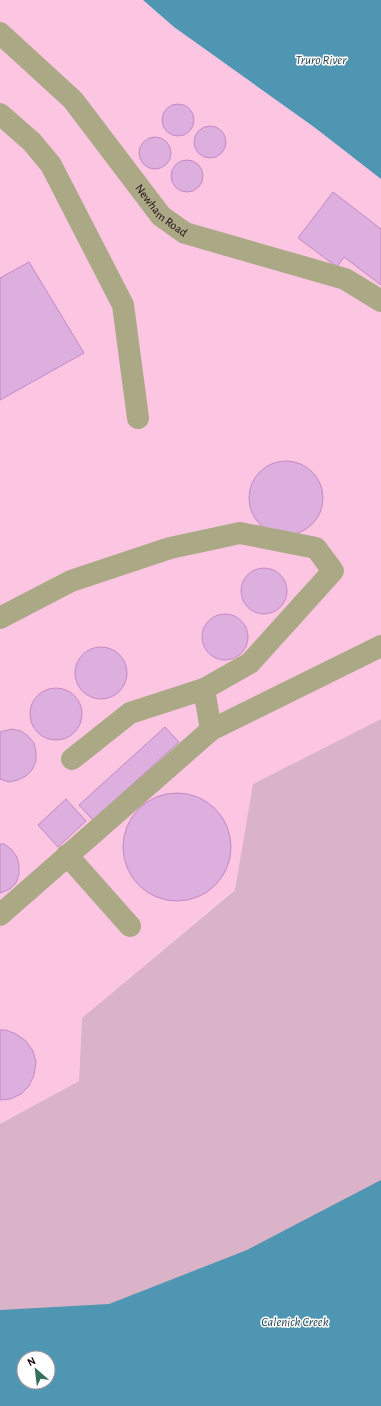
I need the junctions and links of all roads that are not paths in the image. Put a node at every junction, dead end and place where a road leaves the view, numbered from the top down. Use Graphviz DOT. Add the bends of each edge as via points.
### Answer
graph roads {
  1 [pos="0,33"];
  2 [pos="0,114"];
  3 [pos="381,301"];
  4 [pos="138,418"];
  5 [pos="0,618"];
  6 [pos="381,646"];
  7 [pos="204,689"];
  8 [pos="212,730"];
  9 [pos="72,759"];
  10 [pos="67,856"];
  11 [pos="0,915"];
  12 [pos="130,926"];
  1 -- 3 [label="street, Newham Road" via="73,100 161,216 185,233 345,279"];
  2 -- 4 [label="street" via="32,142 51,165 123,305"];
  5 -- 7 [label="street" via="71,582 170,548 240,532 316,548 333,571 250,663"];
  6 -- 8 [label="street"];
  7 -- 8 [label="street"];
  7 -- 9 [label="street" via="130,713"];
  8 -- 10 [label="street"];
  10 -- 11 [label="street"];
  10 -- 12 [label="street"];
}
